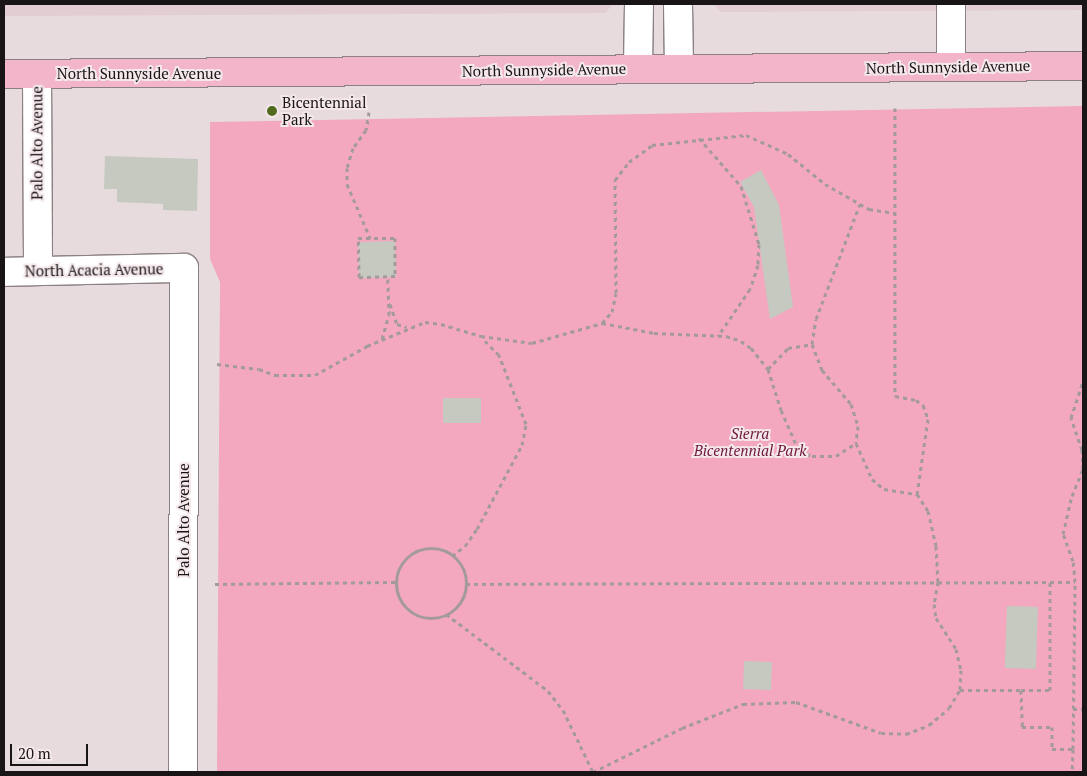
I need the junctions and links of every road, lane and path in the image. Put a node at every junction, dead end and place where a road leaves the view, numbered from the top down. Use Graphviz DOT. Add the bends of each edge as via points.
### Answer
graph roads {
  1 [pos="639,4"];
  2 [pos="678,4"];
  3 [pos="950,4"];
  4 [pos="1083,66"];
  5 [pos="951,67"];
  6 [pos="638,68"];
  7 [pos="679,68"];
  8 [pos="4,74"];
  9 [pos="37,74"];
  10 [pos="895,108"];
  11 [pos="369,112"];
  12 [pos="698,138"];
  13 [pos="860,204"];
  14 [pos="895,213"];
  15 [pos="370,238"];
  16 [pos="184,268"];
  17 [pos="38,271"];
  18 [pos="4,272"];
  19 [pos="388,277"];
  20 [pos="388,294"];
  21 [pos="602,323"];
  22 [pos="410,327"];
  23 [pos="481,336"];
  24 [pos="718,336"];
  25 [pos="382,339"];
  26 [pos="812,344"];
  27 [pos="216,364"];
  28 [pos="768,369"];
  29 [pos="1083,380"];
  30 [pos="856,443"];
  31 [pos="917,494"];
  32 [pos="452,556"];
  33 [pos="396,582"];
  34 [pos="938,582"];
  35 [pos="1050,582"];
  36 [pos="1075,582"];
  37 [pos="215,584"];
  38 [pos="466,584"];
  39 [pos="446,614"];
  40 [pos="960,690"];
  41 [pos="1021,690"];
  42 [pos="1073,709"];
  43 [pos="1083,709"];
  44 [pos="1073,749"];
  45 [pos="183,772"];
  46 [pos="593,772"];
  47 [pos="1072,772"];
  1 -- 6 [label="street"];
  2 -- 7 [label="street"];
  3 -- 5 [label="street"];
  4 -- 5 [label="main road, North Sunnyside Avenue"];
  5 -- 7 [label="main road, North Sunnyside Avenue"];
  6 -- 7 [label="main road, North Sunnyside Avenue"];
  6 -- 9 [label="main road, North Sunnyside Avenue"];
  8 -- 9 [label="main road, North Sunnyside Avenue"];
  9 -- 17 [label="street, Palo Alto Avenue"];
  10 -- 14 [label="path"];
  11 -- 15 [label="path" via="366,130 353,148 347,168 347,184"];
  12 -- 13 [label="path" via="746,135 788,154 825,184"];
  12 -- 21 [label="path" via="652,145 629,162 615,180 616,293 612,312"];
  12 -- 24 [label="path" via="742,186 759,244 758,265 750,289"];
  13 -- 14 [label="path" via="869,209"];
  13 -- 26 [label="path" via="816,319"];
  14 -- 31 [label="path" via="895,396 916,400 923,405 928,419"];
  15 -- 19 [label="path" via="395,238 395,276"];
  15 -- 19 [label="path" via="358,238 359,277"];
  16 -- 17 [label="street, North Acacia Avenue"];
  16 -- 45 [label="street, Palo Alto Avenue"];
  17 -- 18 [label="street, North Acacia Avenue"];
  19 -- 20 [label="path"];
  20 -- 22 [label="path" via="397,324"];
  20 -- 25 [label="path" via="389,314"];
  21 -- 23 [label="path" via="532,343"];
  21 -- 24 [label="path" via="654,333"];
  22 -- 23 [label="path" via="425,322 441,324"];
  22 -- 25 [label="path"];
  23 -- 32 [label="path" via="499,355 526,424 522,446 477,529 465,546"];
  24 -- 28 [label="path" via="741,341"];
  25 -- 27 [label="path" via="315,376 274,376 259,369"];
  26 -- 28 [label="path" via="788,348"];
  26 -- 30 [label="path" via="822,370 851,404 858,426"];
  28 -- 30 [label="path" via="799,451 812,456 836,456"];
  29 -- 36 [label="path" via="1071,418 1082,450 1083,469 1072,496 1063,534 1073,561"];
  30 -- 31 [label="path" via="872,478 884,489"];
  31 -- 34 [label="path" via="928,511 936,546"];
  32 -- 33 [label="path" via="432,548 416,552 403,562"];
  32 -- 38 [label="path" via="464,573"];
  33 -- 37 [label="path"];
  33 -- 39 [label="path" via="398,594 412,612 429,618"];
  34 -- 35 [label="path"];
  34 -- 38 [label="path"];
  34 -- 40 [label="path" via="934,604 936,618 956,650 961,670"];
  35 -- 36 [label="path"];
  35 -- 41 [label="path" via="1050,690"];
  36 -- 42 [label="path"];
  38 -- 39 [label="path" via="460,602"];
  39 -- 46 [label="path" via="548,691 563,710"];
  40 -- 41 [label="path"];
  40 -- 46 [label="path" via="949,708 929,725 906,734 881,733 796,702 743,704 682,728"];
  41 -- 44 [label="path" via="1022,728 1052,728 1052,749"];
  42 -- 43 [label="path"];
  42 -- 44 [label="path"];
  44 -- 47 [label="path"];
}
